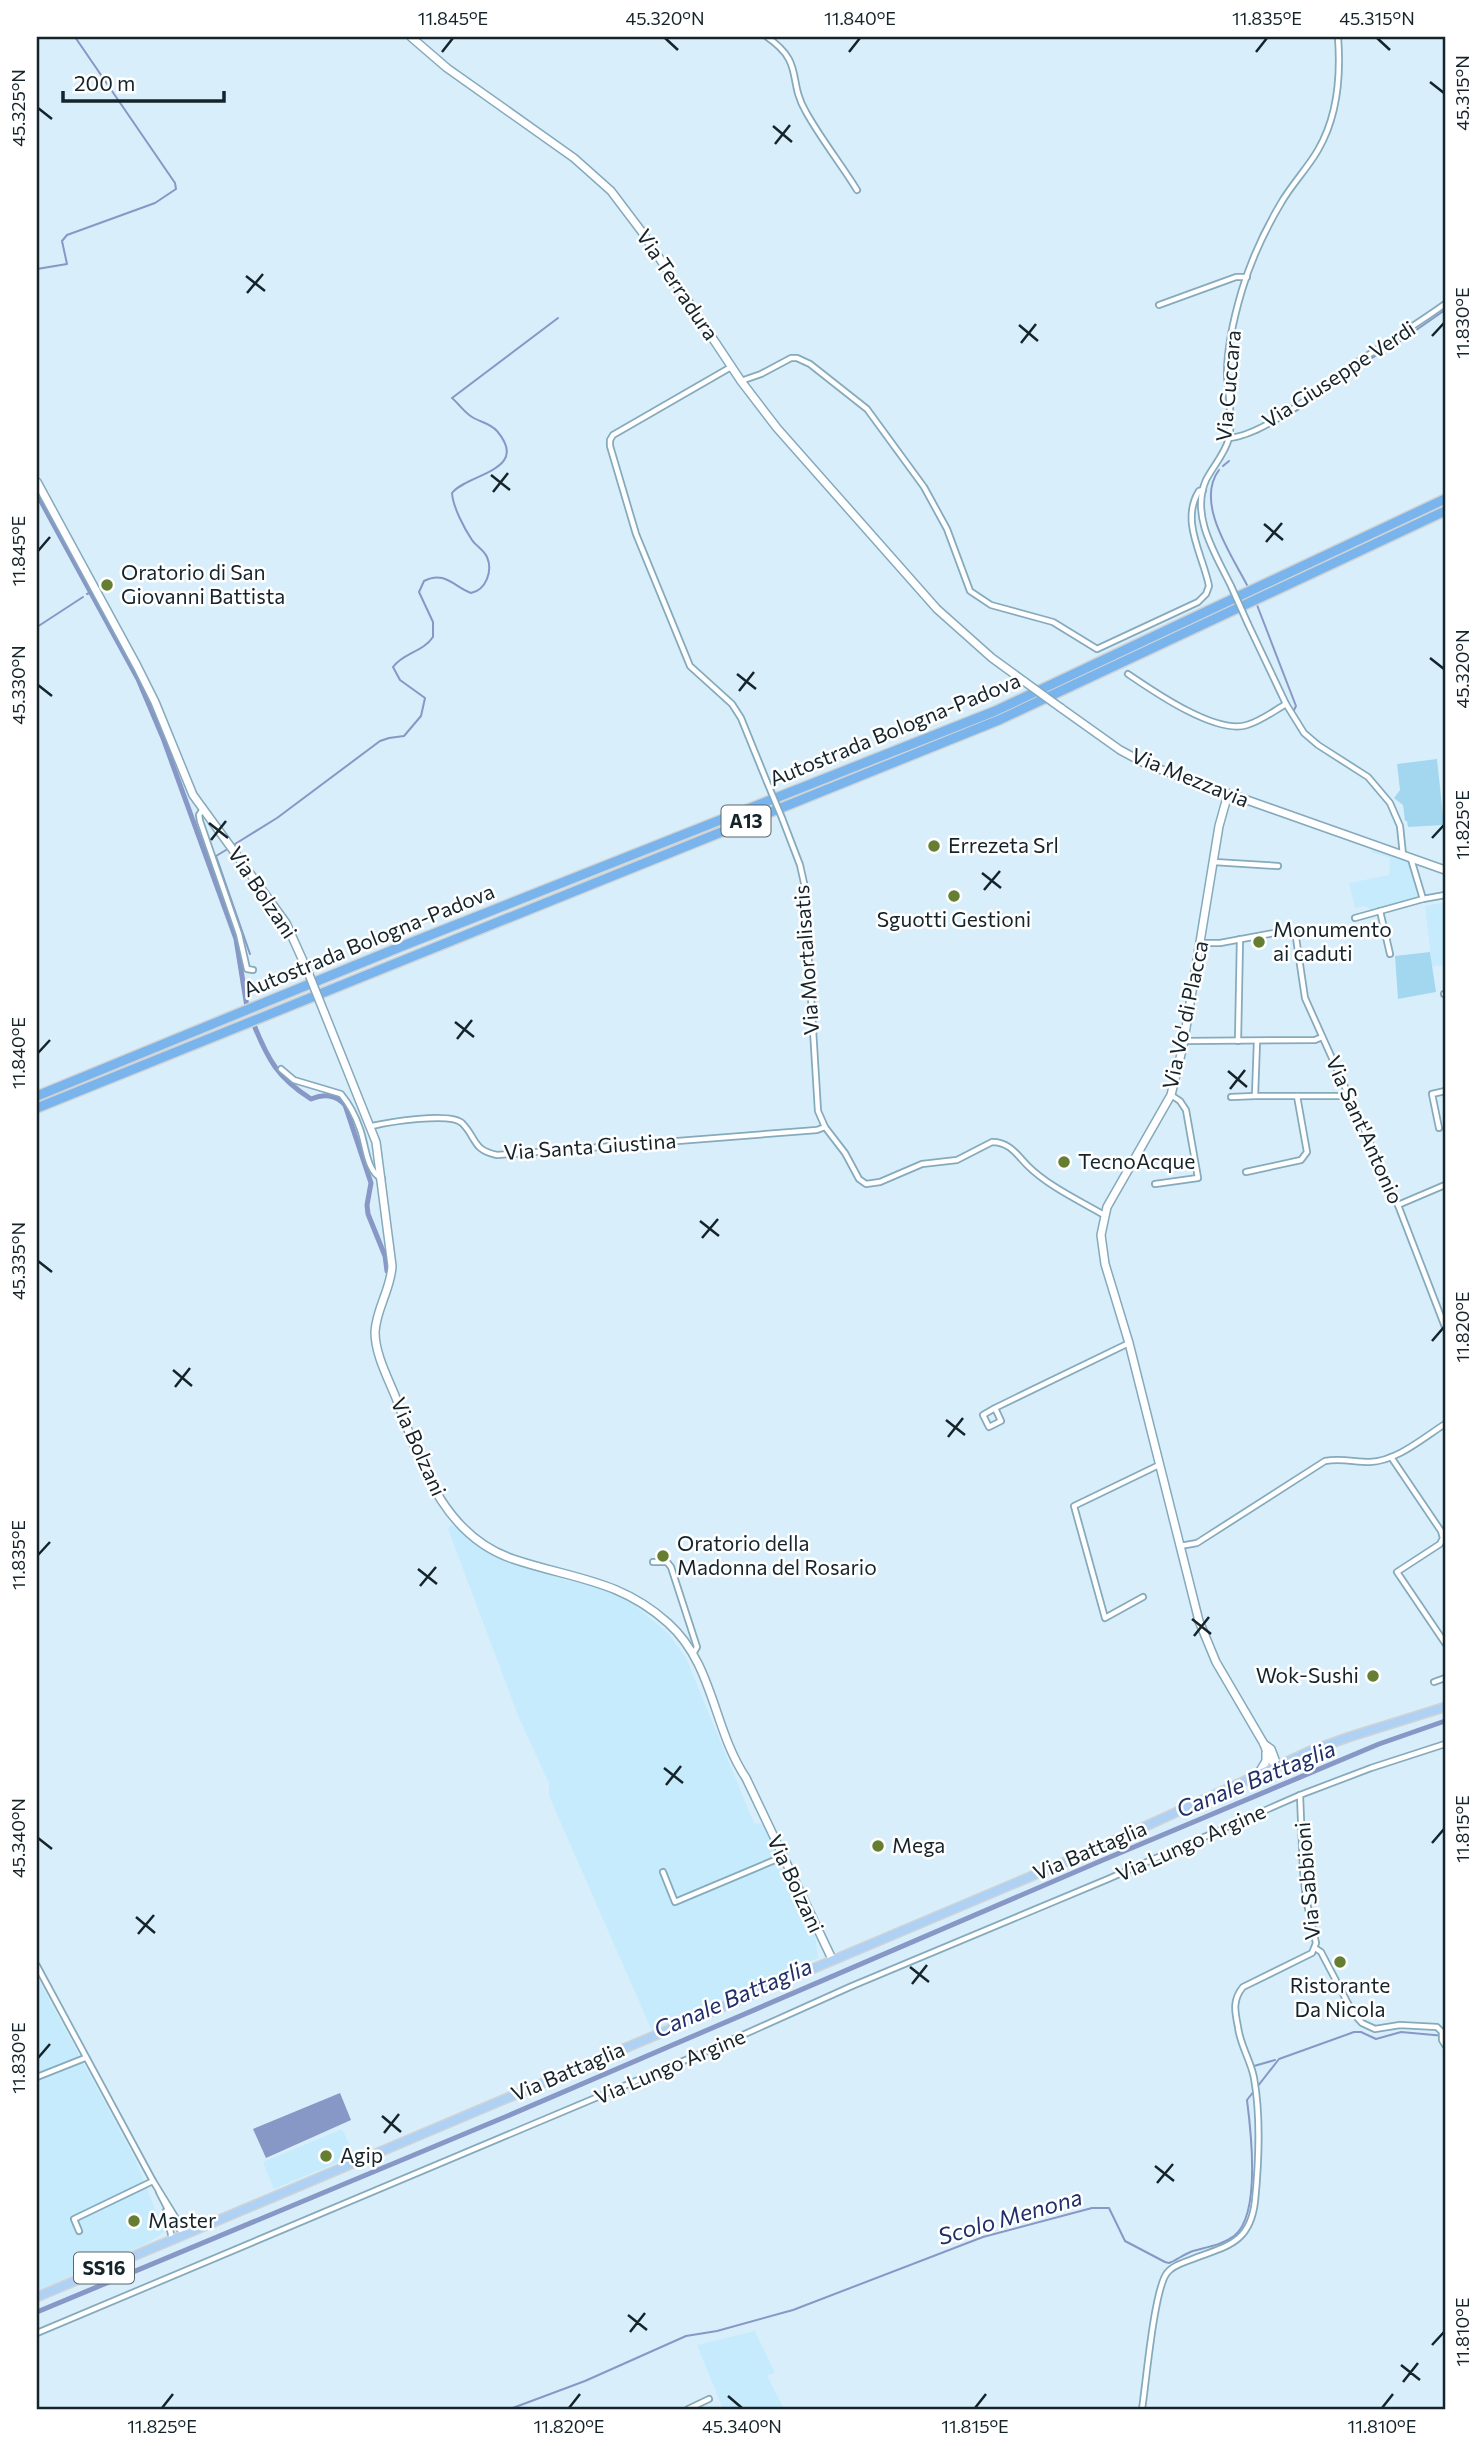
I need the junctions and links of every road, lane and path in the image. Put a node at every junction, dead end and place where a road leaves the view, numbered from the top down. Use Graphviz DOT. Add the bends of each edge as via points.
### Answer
graph roads {
  1 [pos="411,37"];
  2 [pos="767,37"];
  3 [pos="1338,37"];
  4 [pos="857,190"];
  5 [pos="1247,277"];
  6 [pos="1445,304"];
  7 [pos="1158,305"];
  8 [pos="731,367"];
  9 [pos="740,381"];
  10 [pos="1229,438"];
  11 [pos="37,482"];
  12 [pos="1203,491"];
  13 [pos="1445,499"];
  14 [pos="1445,511"];
  15 [pos="905,573"];
  16 [pos="1128,674"];
  17 [pos="1286,704"];
  18 [pos="1228,794"];
  19 [pos="203,809"];
  20 [pos="1407,857"];
  21 [pos="1214,862"];
  22 [pos="1278,866"];
  23 [pos="1445,870"];
  24 [pos="1445,895"];
  25 [pos="1423,899"];
  26 [pos="1380,911"];
  27 [pos="1355,918"];
  28 [pos="1240,939"];
  29 [pos="1201,943"];
  30 [pos="1390,954"];
  31 [pos="253,971"];
  32 [pos="1322,1037"];
  33 [pos="1184,1041"];
  34 [pos="1238,1041"];
  35 [pos="1257,1041"];
  36 [pos="281,1069"];
  37 [pos="1445,1091"];
  38 [pos="1348,1094"];
  39 [pos="1171,1095"];
  40 [pos="37,1096"];
  41 [pos="1255,1096"];
  42 [pos="1297,1096"];
  43 [pos="1231,1097"];
  44 [pos="37,1108"];
  45 [pos="372,1126"];
  46 [pos="825,1127"];
  47 [pos="1439,1128"];
  48 [pos="1246,1172"];
  49 [pos="382,1179"];
  50 [pos="1155,1184"];
  51 [pos="1445,1185"];
  52 [pos="1398,1205"];
  53 [pos="1105,1211"];
  54 [pos="1445,1327"];
  55 [pos="1129,1343"];
  56 [pos="995,1408"];
  57 [pos="1445,1424"];
  58 [pos="1391,1457"];
  59 [pos="1160,1465"];
  60 [pos="1180,1546"];
  61 [pos="653,1562"];
  62 [pos="1143,1597"];
  63 [pos="1445,1643"];
  64 [pos="693,1654"];
  65 [pos="1445,1678"];
  66 [pos="1434,1682"];
  67 [pos="1445,1707"];
  68 [pos="1445,1744"];
  69 [pos="1267,1748"];
  70 [pos="1293,1759"];
  71 [pos="1277,1766"];
  72 [pos="1256,1776"];
  73 [pos="1300,1795"];
  74 [pos="782,1857"];
  75 [pos="663,1872"];
  76 [pos="1315,1948"];
  77 [pos="832,1959"];
  78 [pos="37,1966"];
  79 [pos="1444,2042"];
  80 [pos="85,2057"];
  81 [pos="37,2077"];
  82 [pos="153,2181"];
  83 [pos="159,2191"];
  84 [pos="165,2207"];
  85 [pos="79,2231"];
  86 [pos="184,2234"];
  87 [pos="172,2239"];
  88 [pos="37,2297"];
  89 [pos="37,2333"];
  90 [pos="709,2399"];
  91 [pos="688,2409"];
  92 [pos="1142,2409"];
  1 -- 8 [label="street, Via Terradura" via="611,191"];
  2 -- 4 [label="street" via="791,60 803,106"];
  3 -- 5 [label="street, Via Cuccara" via="1339,77 1327,133 1282,201"];
  5 -- 7 [label="street"];
  5 -- 10 [label="street, Via Cuccara" via="1227,370"];
  6 -- 10 [label="street, Via Giuseppe Verdi" via="1307,400"];
  8 -- 9 [label="street, Via Terradura"];
  8 -- 46 [label="street, Via Mortalisatis, bridge" via="613,435 610,446 636,534 690,666 741,718 800,865 816,1098"];
  9 -- 12 [label="street" via="790,358 817,369 867,409 925,487 975,596 1053,622 1097,649 1198,602 1206,593 1209,586 1191,514 1193,502"];
  9 -- 15 [label="street, Via Terradura"];
  10 -- 12 [label="street, Via Cuccara"];
  11 -- 19 [label="street, Via Bolzani" via="137,666 188,785"];
  12 -- 17 [label="street, Via Cuccara, bridge" via="1205,530"];
  13 -- 40 [label="highway, Autostrada Bologna-Padova / A13" via="995,710"];
  14 -- 44 [label="highway, Autostrada Bologna-Padova / A13" via="999,720"];
  15 -- 18 [label="street, Via Mezzavia, bridge" via="992,658 1134,758"];
  16 -- 17 [label="street" via="1183,710 1231,728 1248,725"];
  17 -- 20 [label="street, Via Cuccara" via="1304,733 1378,787 1400,826"];
  18 -- 20 [label="street, Via Mezzavia"];
  18 -- 21 [label="street, Via Vo' di Placca"];
  19 -- 31 [label="street, Via Bolzani" via="199,815 247,969"];
  19 -- 45 [label="street, Via Bolzani, bridge" via="286,923"];
  20 -- 23 [label="street, Via Mezzavia"];
  20 -- 25 [label="street, Via Cuccara"];
  21 -- 22 [label="street"];
  21 -- 29 [label="street, Via Vo' di Placca"];
  24 -- 25 [label="street"];
  25 -- 26 [label="street"];
  26 -- 27 [label="street"];
  26 -- 30 [label="street"];
  28 -- 29 [label="street"];
  28 -- 32 [label="street, Via Sant'Antonio" via="1295,931 1305,998"];
  28 -- 34 [label="street"];
  29 -- 33 [label="street, Via Vo' di Placca"];
  32 -- 35 [label="street"];
  32 -- 38 [label="street, Via Sant'Antonio"];
  33 -- 34 [label="street"];
  33 -- 39 [label="street, Via Vo' di Placca"];
  34 -- 35 [label="street"];
  35 -- 41 [label="street"];
  36 -- 49 [label="street, Via Bolzani" via="294,1080 341,1094 356,1119 374,1175"];
  37 -- 47 [label="street" via="1432,1094"];
  38 -- 42 [label="street"];
  38 -- 52 [label="street, Via Sant'Antonio"];
  39 -- 50 [label="street" via="1186,1110 1198,1178"];
  39 -- 53 [label="street, Via Vo' di Placca"];
  41 -- 42 [label="street"];
  41 -- 43 [label="street"];
  42 -- 48 [label="street" via="1307,1152 1301,1160"];
  45 -- 46 [label="street, Via Santa Giustina" via="455,1118 478,1148 497,1154"];
  45 -- 49 [label="street, Via Bolzani"];
  46 -- 53 [label="street, Via Mortalisatis" via="862,1183 880,1182 922,1164 957,1160 999,1142 1042,1178"];
  49 -- 64 [label="street, Via Bolzani" via="392,1275 377,1321 377,1345 439,1499 466,1531 509,1558 604,1584 642,1603 671,1625"];
  51 -- 52 [label="street"];
  52 -- 54 [label="street, Via Sant'Antonio"];
  53 -- 55 [label="street, Via Vo' di Placca" via="1101,1248"];
  55 -- 56 [label="street"];
  55 -- 59 [label="street, Via Vo' di Placca"];
  57 -- 58 [label="street"];
  58 -- 60 [label="street" via="1371,1462 1325,1461 1197,1543"];
  58 -- 63 [label="street" via="1441,1531 1440,1544 1397,1572"];
  59 -- 60 [label="street, Via Vo' di Placca"];
  59 -- 62 [label="street" via="1074,1506 1105,1618"];
  60 -- 69 [label="street, Via Vo' di Placca" via="1207,1642"];
  61 -- 64 [label="street, Via Bolzani" via="667,1562 671,1567 697,1647"];
  64 -- 74 [label="street, Via Bolzani" via="707,1680 734,1761"];
  65 -- 66 [label="street"];
  67 -- 70 [label="main road, SS16"];
  68 -- 73 [label="street, Via Lungo Argine"];
  69 -- 70 [label="street"];
  69 -- 71 [label="street, Via Vo' di Placca"];
  69 -- 72 [label="street" via="1266,1761"];
  70 -- 71 [label="main road, SS16"];
  71 -- 72 [label="main road, SS16"];
  72 -- 77 [label="main road, Via Battaglia / SS16"];
  73 -- 76 [label="street, Via Sabbioni" via="1303,1870"];
  73 -- 89 [label="street, Via Lungo Argine" via="753,2032"];
  74 -- 75 [label="street" via="675,1902"];
  74 -- 77 [label="street, Via Bolzani"];
  76 -- 79 [label="street" via="1362,2024 1375,2029 1437,2027"];
  76 -- 92 [label="street, Via Sabbioni" via="1236,1995 1239,2035 1255,2092 1255,2205 1249,2225 1236,2242 1167,2273 1158,2295"];
  77 -- 86 [label="main road, Via Battaglia / SS16"];
  78 -- 80 [label="street"];
  80 -- 81 [label="street"];
  80 -- 82 [label="street"];
  82 -- 83 [label="street"];
  82 -- 85 [label="street" via="74,2219"];
  83 -- 84 [label="street"];
  83 -- 86 [label="street"];
  84 -- 86 [label="street"];
  84 -- 87 [label="street"];
  86 -- 87 [label="main road, SS16"];
  87 -- 88 [label="main road, SS16"];
  90 -- 91 [label="street"];
}
